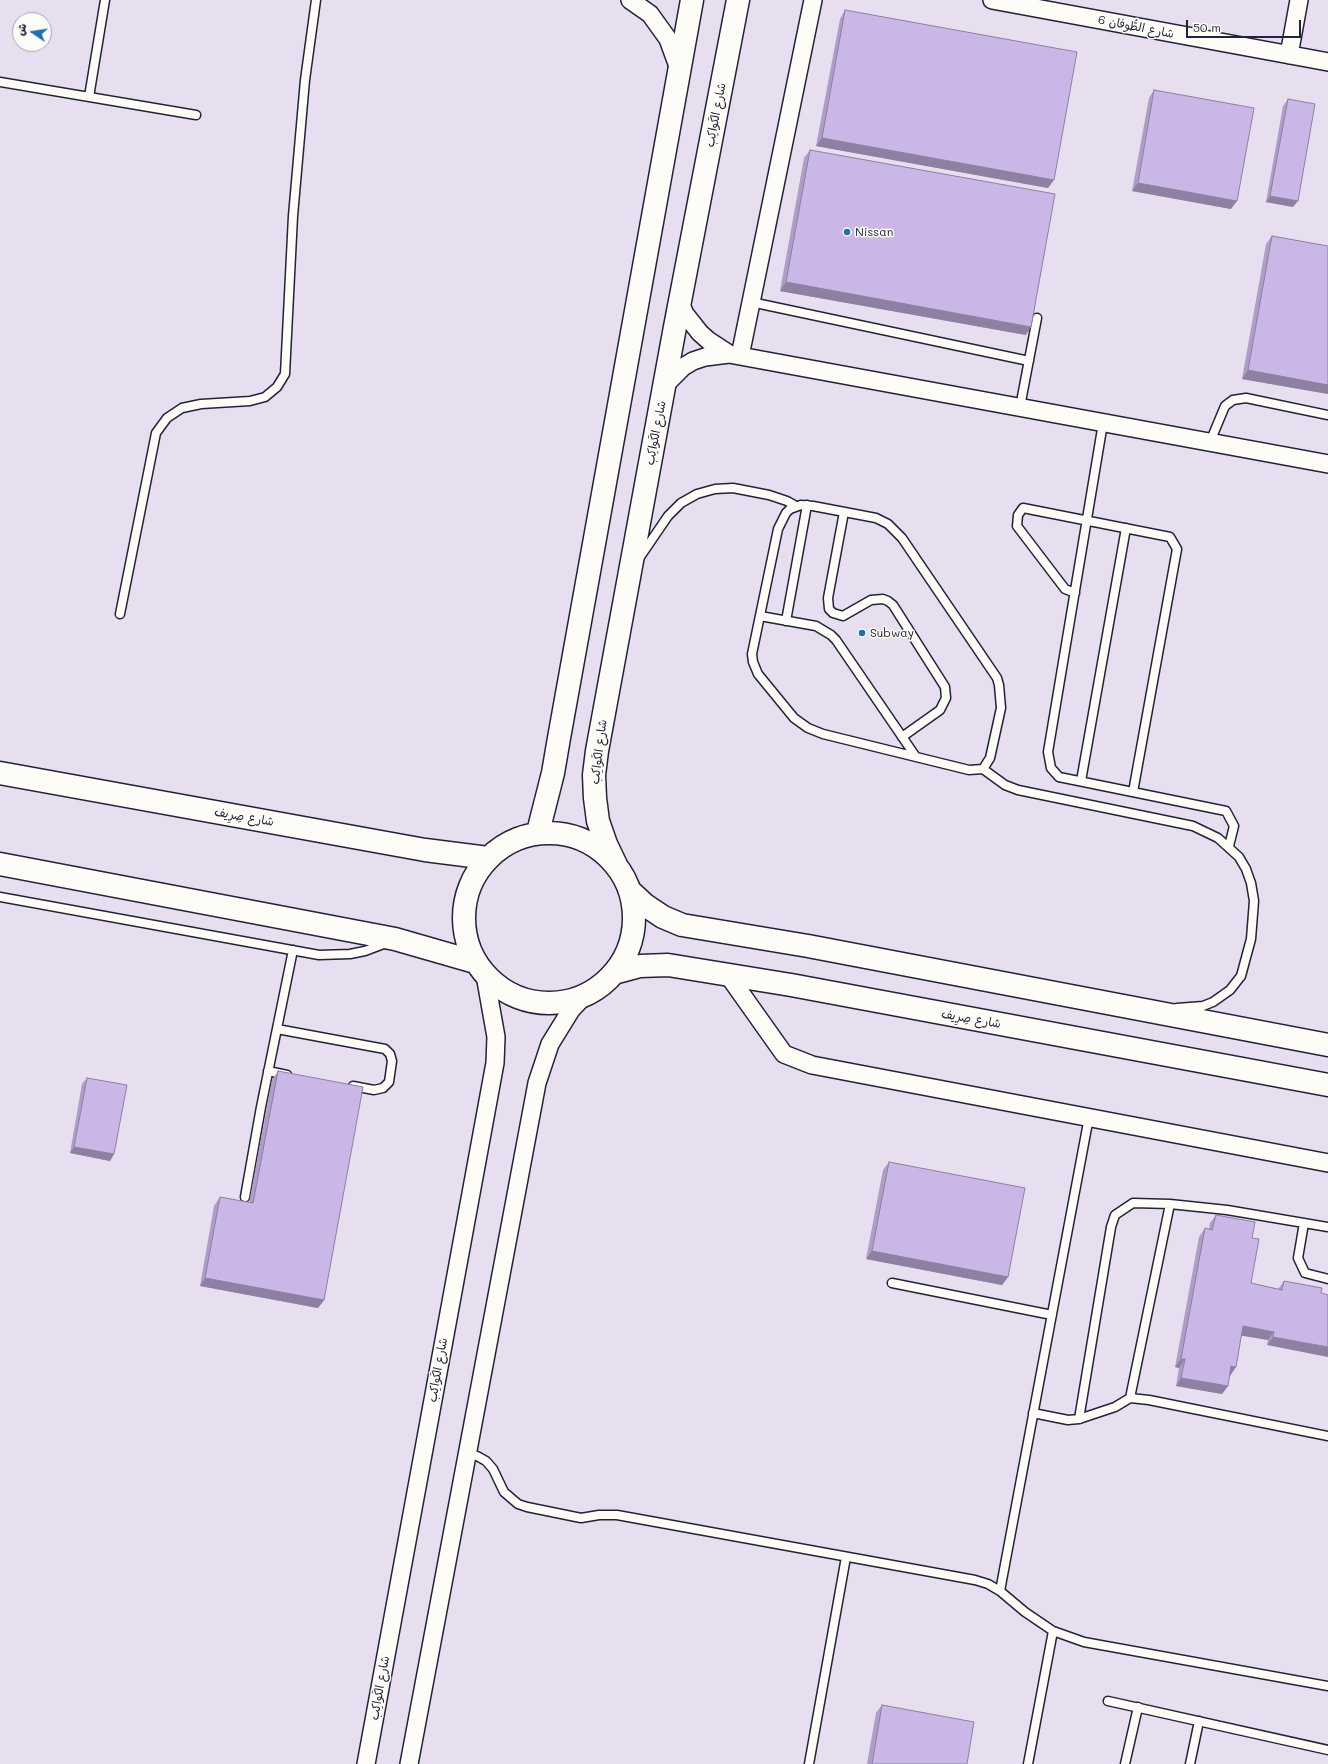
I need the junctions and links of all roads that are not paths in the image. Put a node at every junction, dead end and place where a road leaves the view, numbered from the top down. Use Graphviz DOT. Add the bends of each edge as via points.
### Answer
graph roads {
  1 [pos="105,0"];
  2 [pos="316,0"];
  3 [pos="630,0"];
  4 [pos="692,0"];
  5 [pos="738,0"];
  6 [pos="814,0"];
  7 [pos="992,0"];
  8 [pos="1299,0"];
  9 [pos="1289,55"];
  10 [pos="1328,62"];
  11 [pos="679,69"];
  12 [pos="0,82"];
  13 [pos="90,97"];
  14 [pos="196,115"];
  15 [pos="751,302"];
  16 [pos="680,303"];
  17 [pos="1037,318"];
  18 [pos="735,355"];
  19 [pos="1029,361"];
  20 [pos="665,385"];
  21 [pos="1020,407"];
  22 [pos="1328,415"];
  23 [pos="1103,422"];
  24 [pos="1210,442"];
  25 [pos="1328,464"];
  26 [pos="807,505"];
  27 [pos="796,506"];
  28 [pos="844,512"];
  29 [pos="1087,521"];
  30 [pos="1126,528"];
  31 [pos="630,571"];
  32 [pos="1075,593"];
  33 [pos="120,614"];
  34 [pos="760,616"];
  35 [pos="786,620"];
  36 [pos="902,737"];
  37 [pos="916,757"];
  38 [pos="982,769"];
  39 [pos="0,773"];
  40 [pos="1081,781"];
  41 [pos="1133,792"];
  42 [pos="538,832"];
  43 [pos="1229,846"];
  44 [pos="488,858"];
  45 [pos="0,864"];
  46 [pos="616,865"];
  47 [pos="630,891"];
  48 [pos="0,897"];
  49 [pos="395,939"];
  50 [pos="293,950"];
  51 [pos="480,968"];
  52 [pos="614,973"];
  53 [pos="728,975"];
  54 [pos="584,996"];
  55 [pos="1136,1009"];
  56 [pos="277,1029"];
  57 [pos="1328,1045"];
  58 [pos="268,1071"];
  59 [pos="298,1077"];
  60 [pos="344,1085"];
  61 [pos="1328,1085"];
  62 [pos="1089,1118"];
  63 [pos="1328,1163"];
  64 [pos="245,1197"];
  65 [pos="1170,1204"];
  66 [pos="1304,1223"];
  67 [pos="1328,1227"];
  68 [pos="1328,1279"];
  69 [pos="892,1283"];
  70 [pos="1052,1315"];
  71 [pos="1130,1398"];
  72 [pos="1033,1413"];
  73 [pos="1079,1419"];
  74 [pos="1328,1436"];
  75 [pos="468,1453"];
  76 [pos="846,1557"];
  77 [pos="1000,1591"];
  78 [pos="1053,1631"];
  79 [pos="1328,1686"];
  80 [pos="1108,1701"];
  81 [pos="1138,1707"];
  82 [pos="1199,1721"];
  83 [pos="1328,1750"];
  84 [pos="366,1764"];
  85 [pos="409,1764"];
  86 [pos="809,1764"];
  87 [pos="1028,1764"];
  88 [pos="1125,1764"];
  89 [pos="1190,1764"];
  1 -- 13 [label="lane"];
  2 -- 33 [label="lane" via="305,80 293,216 284,374 277,387 265,397 182,408 167,418 156,433"];
  3 -- 11 [label="street" via="650,14 668,39"];
  4 -- 11 [label="main road"];
  5 -- 16 [label="main road, شارع الكَواكِب"];
  6 -- 15 [label="street"];
  7 -- 9 [label="street, شارع الطُّوفان 6"];
  8 -- 9 [label="street"];
  9 -- 10 [label="street, شارع الطُّوفان 6"];
  11 -- 42 [label="main road" via="553,773"];
  12 -- 13 [label="lane"];
  13 -- 14 [label="lane"];
  15 -- 18 [label="street"];
  15 -- 19 [label="lane"];
  16 -- 18 [label="street" via="700,333"];
  16 -- 20 [label="main road, شارع الكَواكِب"];
  17 -- 19 [label="lane"];
  18 -- 20 [label="street" via="705,357 693,361"];
  18 -- 21 [label="street"];
  19 -- 21 [label="lane"];
  20 -- 31 [label="main road, شارع الكَواكِب"];
  21 -- 23 [label="street"];
  22 -- 24 [label="lane" via="1246,398 1233,400 1225,406"];
  23 -- 24 [label="street"];
  23 -- 29 [label="lane"];
  24 -- 25 [label="street"];
  26 -- 27 [label="lane"];
  26 -- 28 [label="lane"];
  26 -- 35 [label="lane"];
  27 -- 31 [label="lane" via="751,490 715,489 697,494 681,503 668,516"];
  27 -- 34 [label="lane" via="786,513 778,529"];
  28 -- 36 [label="lane" via="828,598 829,609 833,614 843,616 871,600 888,601 945,687 946,698 940,710"];
  28 -- 38 [label="lane" via="876,518 893,528 996,678 1001,693 1001,708 990,758"];
  29 -- 30 [label="lane"];
  29 -- 32 [label="lane"];
  29 -- 32 [label="lane" via="1023,508 1018,515 1018,526 1065,589"];
  30 -- 40 [label="lane"];
  30 -- 41 [label="lane" via="1170,537 1177,549"];
  31 -- 46 [label="main road, شارع الكَواكِب" via="594,775 598,821"];
  32 -- 40 [label="lane" via="1048,752 1051,768 1059,777"];
  34 -- 35 [label="lane"];
  34 -- 37 [label="lane" via="752,654 755,668 800,724 823,734"];
  35 -- 36 [label="lane" via="816,626 836,640"];
  36 -- 37 [label="lane"];
  37 -- 38 [label="lane" via="969,770"];
  38 -- 43 [label="lane" via="1005,785 1018,790 1193,826 1206,830"];
  39 -- 44 [label="main road, شارع صِرِيف" via="425,850"];
  40 -- 41 [label="lane"];
  41 -- 43 [label="lane" via="1226,811 1234,826"];
  42 -- 44 [label="main road" via="508,842"];
  42 -- 46 [label="main road" via="560,832 582,838 601,849"];
  43 -- 55 [label="lane" via="1246,869 1254,901 1251,939 1241,976 1224,996 1203,1006"];
  44 -- 51 [label="main road" via="474,876 466,897 463,919 466,942"];
  45 -- 49 [label="main road"];
  46 -- 47 [label="main road"];
  47 -- 52 [label="main road" via="634,925 624,958"];
  47 -- 55 [label="main road" via="663,917 682,925 808,946"];
  48 -- 50 [label="lane"];
  49 -- 50 [label="lane" via="350,954 319,955"];
  49 -- 51 [label="main road"];
  50 -- 56 [label="lane"];
  51 -- 54 [label="main road" via="498,987 531,1002 549,1004"];
  51 -- 84 [label="street, شارع الكَواكِب" via="496,1037 495,1063"];
  52 -- 53 [label="main road, شارع صِرِيف" via="640,966 661,965"];
  52 -- 54 [label="main road"];
  53 -- 61 [label="main road, شارع صِرِيف"];
  53 -- 62 [label="street" via="784,1054 812,1065"];
  54 -- 75 [label="street" via="571,1010 550,1044 537,1082"];
  55 -- 57 [label="main road"];
  56 -- 58 [label="lane"];
  56 -- 60 [label="lane" via="385,1049 390,1054 392,1061 389,1082 383,1088 374,1090"];
  58 -- 59 [label="lane"];
  58 -- 64 [label="lane"];
  62 -- 63 [label="street"];
  62 -- 70 [label="lane"];
  65 -- 66 [label="lane" via="1227,1210"];
  65 -- 71 [label="lane"];
  65 -- 73 [label="lane" via="1133,1203 1115,1215"];
  66 -- 67 [label="lane"];
  66 -- 68 [label="lane" via="1298,1258 1305,1273"];
  69 -- 70 [label="lane"];
  70 -- 72 [label="lane"];
  71 -- 73 [label="lane" via="1115,1407"];
  71 -- 74 [label="lane"];
  72 -- 73 [label="lane" via="1068,1420"];
  72 -- 77 [label="lane"];
  75 -- 76 [label="lane" via="486,1461 493,1468 504,1492 518,1504 527,1507 581,1518 617,1515"];
  75 -- 85 [label="street"];
  76 -- 77 [label="lane" via="975,1580"];
  76 -- 86 [label="lane"];
  77 -- 78 [label="lane"];
  78 -- 79 [label="lane" via="1084,1642"];
  78 -- 87 [label="lane"];
  80 -- 81 [label="lane"];
  81 -- 82 [label="lane"];
  81 -- 88 [label="lane"];
  82 -- 83 [label="lane"];
  82 -- 89 [label="lane"];
}
